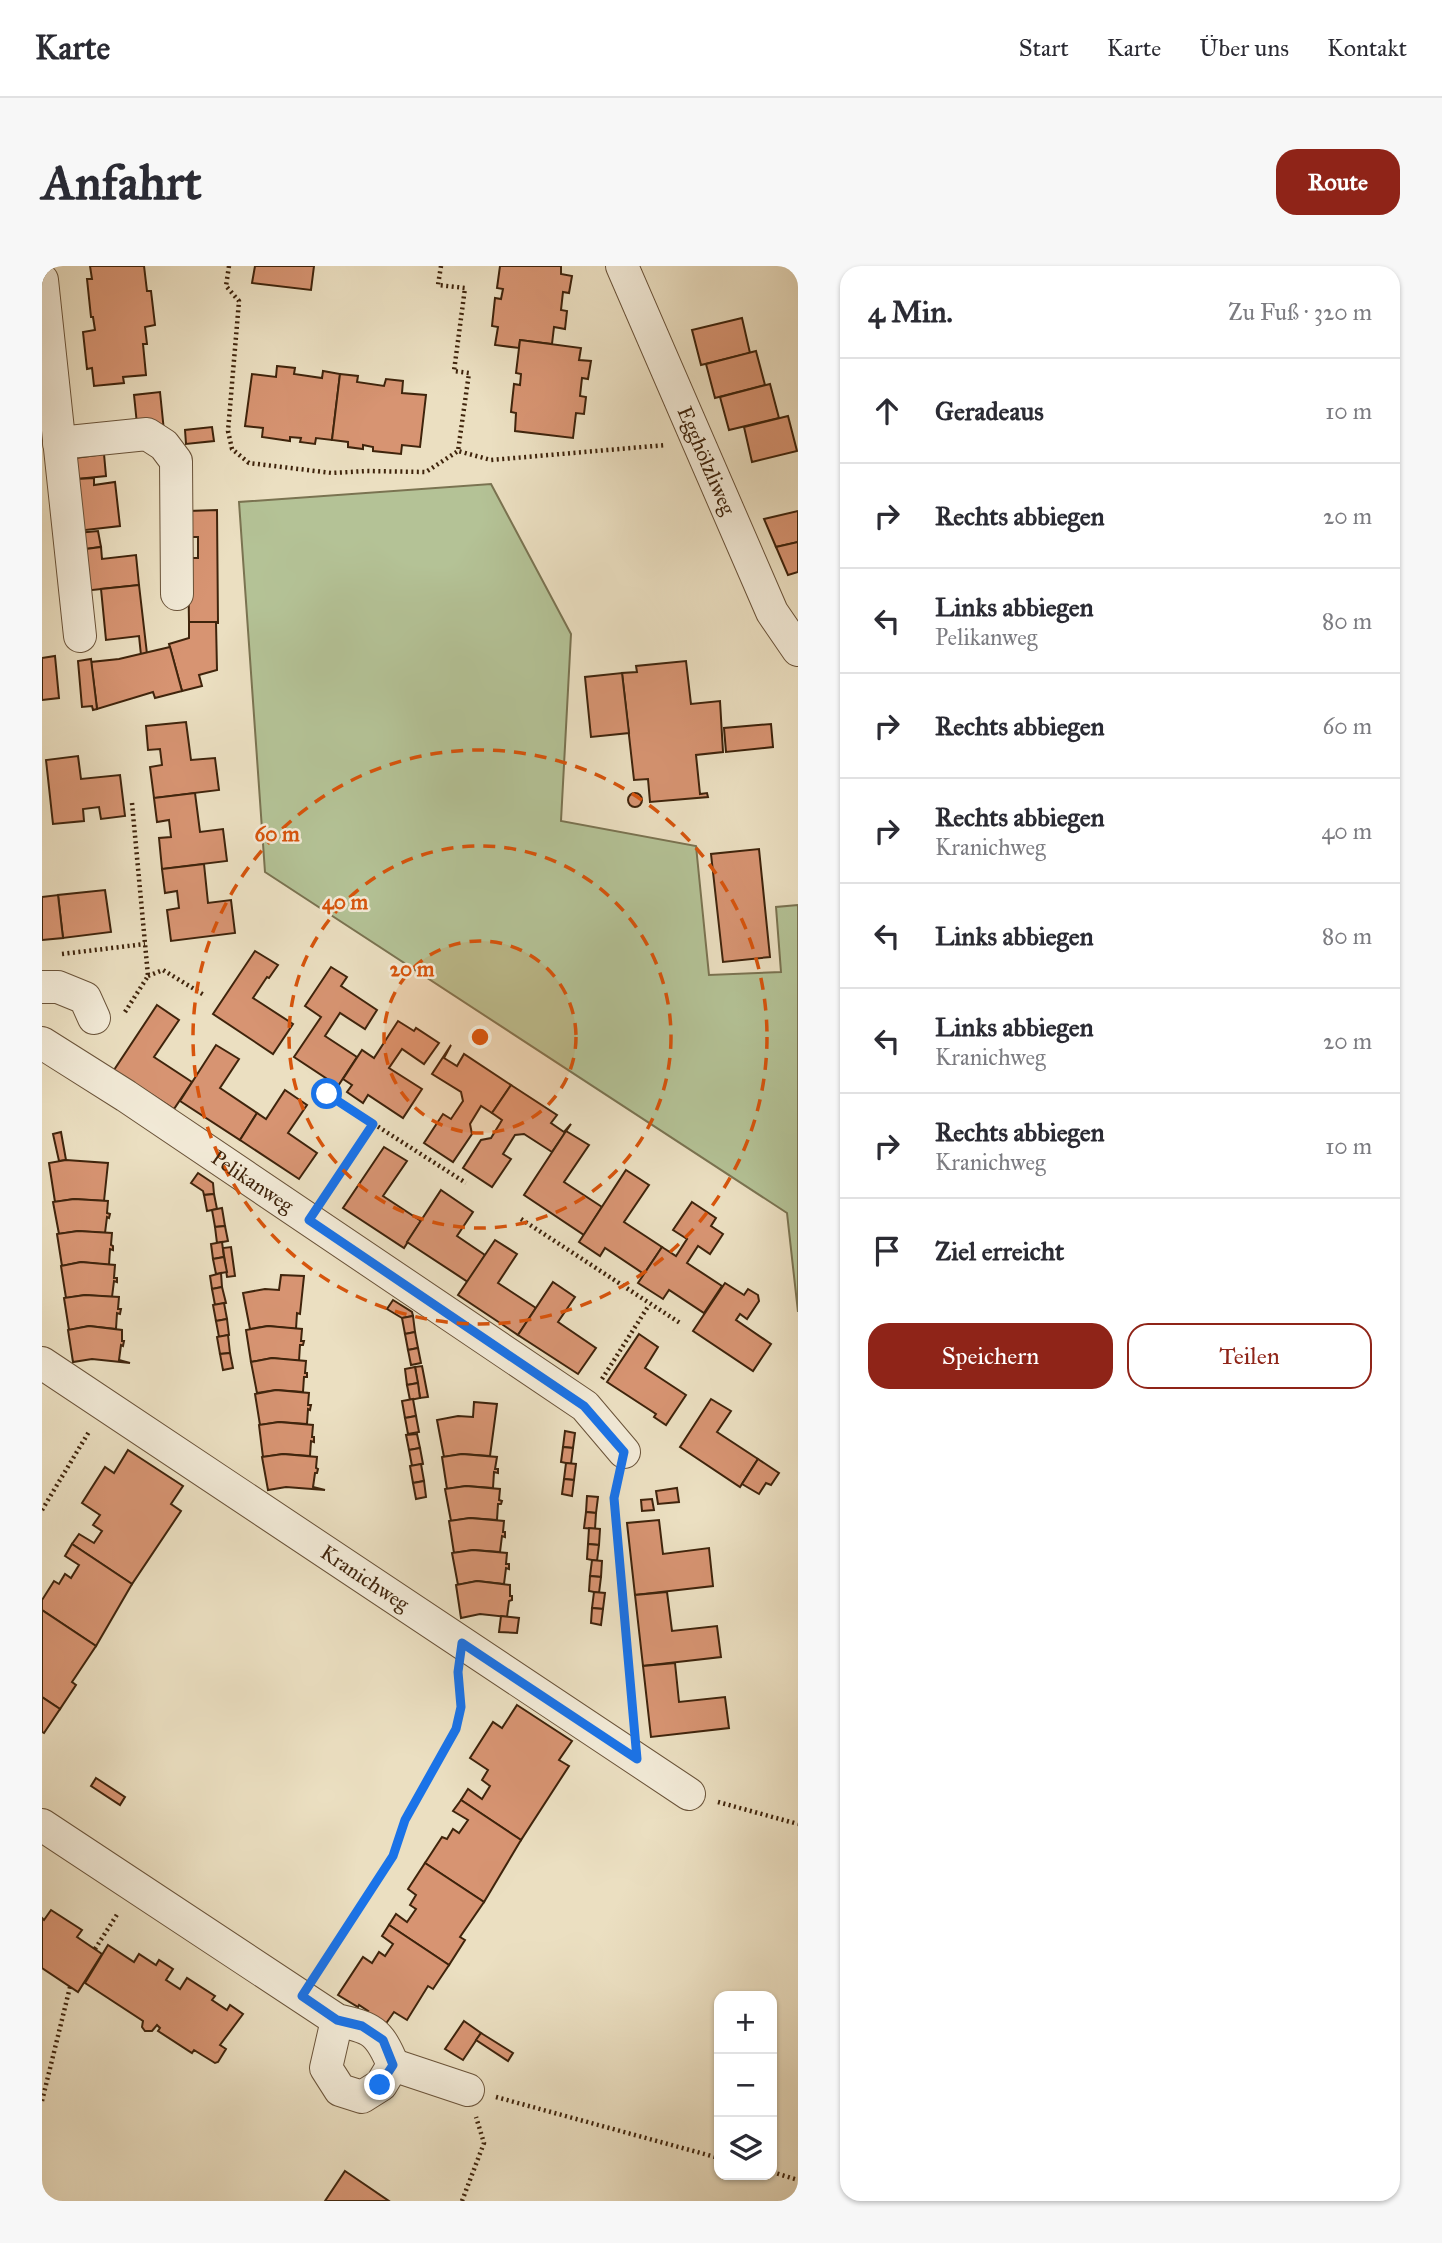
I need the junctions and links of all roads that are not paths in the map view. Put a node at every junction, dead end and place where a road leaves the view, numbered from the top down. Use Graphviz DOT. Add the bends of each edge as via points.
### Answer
graph roads {
  1 [pos="622,266"];
  2 [pos="42,280"];
  3 [pos="59,443"];
  4 [pos="177,594"];
  5 [pos="80,636"];
  6 [pos="798,650"];
  7 [pos="42,987"];
  8 [pos="107,1019"];
  9 [pos="42,1043"];
  10 [pos="42,1363"];
  11 [pos="624,1452"];
  12 [pos="690,1794"];
  13 [pos="42,1825"];
  14 [pos="337,2020"];
  15 [pos="393,2065"];
  16 [pos="468,2090"];
  1 -- 6 [label="street, Egghölzliweg" via="772,612"];
  2 -- 3 [label="street"];
  3 -- 4 [label="street" via="147,434 164,445 176,461"];
  3 -- 5 [label="street"];
  7 -- 8 [label="street" via="58,987 85,998"];
  9 -- 11 [label="street, Pelikanweg" via="584,1406"];
  10 -- 12 [label="street, Kranichweg"];
  13 -- 14 [label="street"];
  14 -- 15 [label="street" via="362,2026 383,2040"];
  14 -- 15 [label="street" via="326,2068 340,2090 362,2097 380,2085"];
  15 -- 16 [label="street"];
}
